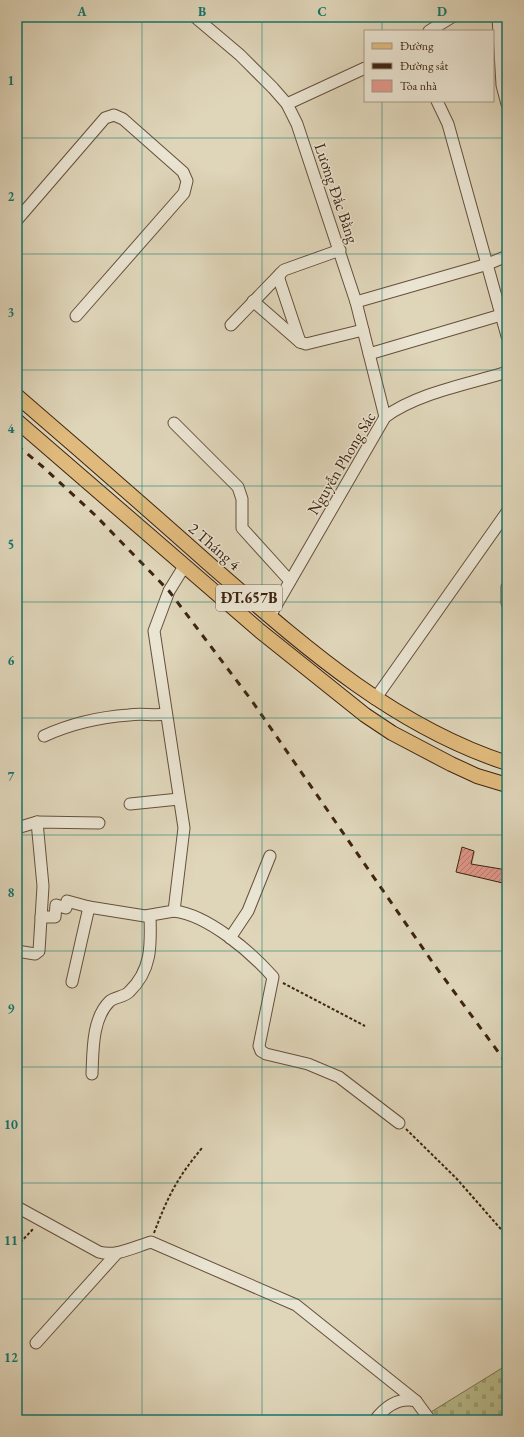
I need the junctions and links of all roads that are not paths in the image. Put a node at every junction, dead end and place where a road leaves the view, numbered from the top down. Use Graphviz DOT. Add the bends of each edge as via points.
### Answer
graph roads {
  1 [pos="195,17"];
  2 [pos="452,17"];
  3 [pos="498,17"];
  4 [pos="431,30"];
  5 [pos="364,68"];
  6 [pos="437,102"];
  7 [pos="288,104"];
  8 [pos="507,104"];
  9 [pos="17,220"];
  10 [pos="340,250"];
  11 [pos="507,256"];
  12 [pos="488,264"];
  13 [pos="280,274"];
  14 [pos="253,301"];
  15 [pos="356,302"];
  16 [pos="501,315"];
  17 [pos="76,316"];
  18 [pos="231,324"];
  19 [pos="363,330"];
  20 [pos="507,336"];
  21 [pos="300,342"];
  22 [pos="369,354"];
  23 [pos="507,372"];
  24 [pos="17,396"];
  25 [pos="385,417"];
  26 [pos="43,419"];
  27 [pos="17,421"];
  28 [pos="174,423"];
  29 [pos="31,433"];
  30 [pos="507,512"];
  31 [pos="185,565"];
  32 [pos="290,581"];
  33 [pos="507,587"];
  34 [pos="507,603"];
  35 [pos="270,616"];
  36 [pos="260,631"];
  37 [pos="376,700"];
  38 [pos="166,714"];
  39 [pos="365,716"];
  40 [pos="44,736"];
  41 [pos="507,762"];
  42 [pos="502,784"];
  43 [pos="179,799"];
  44 [pos="130,804"];
  45 [pos="38,822"];
  46 [pos="99,823"];
  47 [pos="17,828"];
  48 [pos="270,856"];
  49 [pos="89,907"];
  50 [pos="174,911"];
  51 [pos="150,916"];
  52 [pos="41,917"];
  53 [pos="230,938"];
  54 [pos="17,951"];
  55 [pos="72,982"];
  56 [pos="92,1074"];
  57 [pos="399,1122"];
  58 [pos="17,1207"];
  59 [pos="117,1253"];
  60 [pos="36,1343"];
  61 [pos="416,1401"];
  62 [pos="374,1420"];
  63 [pos="430,1420"];
  1 -- 7 [label="street, Lương Đắc Bằng" via="240,55"];
  2 -- 4 [label="street"];
  3 -- 8 [label="street" via="502,85"];
  5 -- 7 [label="street"];
  6 -- 12 [label="street" via="448,124"];
  7 -- 10 [label="street, Lương Đắc Bằng"];
  9 -- 17 [label="street" via="104,118 114,115 123,118 182,172 187,181 184,193"];
  10 -- 13 [label="street" via="284,270"];
  10 -- 15 [label="street, Lương Đắc Bằng"];
  11 -- 12 [label="street"];
  12 -- 15 [label="street"];
  12 -- 16 [label="street"];
  13 -- 14 [label="street"];
  13 -- 21 [label="street" via="279,279"];
  14 -- 18 [label="street"];
  14 -- 21 [label="street"];
  15 -- 19 [label="street, Lương Đắc Bằng"];
  16 -- 20 [label="street"];
  16 -- 22 [label="street"];
  19 -- 21 [label="street" via="312,344"];
  19 -- 22 [label="street, Lương Đắc Bằng"];
  22 -- 25 [label="street, Lương Đắc Bằng"];
  23 -- 25 [label="street, Nguyễn Phong Sác" via="416,400"];
  24 -- 26 [label="main road, 2 Tháng 4 / ĐT.657B"];
  25 -- 32 [label="street, Nguyễn Phong Sác"];
  26 -- 29 [label="main road"];
  26 -- 35 [label="main road, 2 Tháng 4 / ĐT.657B"];
  27 -- 29 [label="main road, ĐT.657B"];
  28 -- 32 [label="street" via="238,487 242,499 242,528"];
  29 -- 31 [label="main road, ĐT.657B"];
  30 -- 37 [label="street"];
  31 -- 36 [label="main road, ĐT.657B"];
  31 -- 38 [label="street" via="169,591 155,625"];
  32 -- 35 [label="street, Nguyễn Phong Sác"];
  33 -- 34 [label="street"];
  35 -- 36 [label="main road"];
  35 -- 37 [label="main road, 2 Tháng 4 / ĐT.657B"];
  36 -- 39 [label="main road, ĐT.657B"];
  37 -- 39 [label="main road"];
  37 -- 41 [label="main road, 2 Tháng 4 / ĐT.657B" via="442,737"];
  38 -- 40 [label="street" via="131,714 71,726"];
  38 -- 43 [label="street"];
  39 -- 42 [label="main road, ĐT.657B" via="444,761"];
  41 -- 42 [label="main road"];
  43 -- 44 [label="street"];
  43 -- 50 [label="street" via="184,828"];
  45 -- 46 [label="street"];
  45 -- 47 [label="street"];
  45 -- 52 [label="street" via="43,886"];
  48 -- 53 [label="street" via="248,911"];
  49 -- 51 [label="street"];
  49 -- 52 [label="street" via="67,901 66,908 56,905 55,917"];
  49 -- 55 [label="street"];
  50 -- 51 [label="street"];
  50 -- 53 [label="street" via="193,915"];
  51 -- 56 [label="street" via="151,950 145,972 128,993 110,1001 99,1019 93,1048"];
  52 -- 54 [label="street" via="39,951 35,954"];
  53 -- 57 [label="street" via="273,977 260,1051 308,1064 339,1077"];
  58 -- 59 [label="street" via="99,1252 108,1255"];
  59 -- 60 [label="street"];
  59 -- 61 [label="street" via="151,1242 296,1305"];
  61 -- 62 [label="street" via="400,1400"];
  61 -- 63 [label="street"];
}
